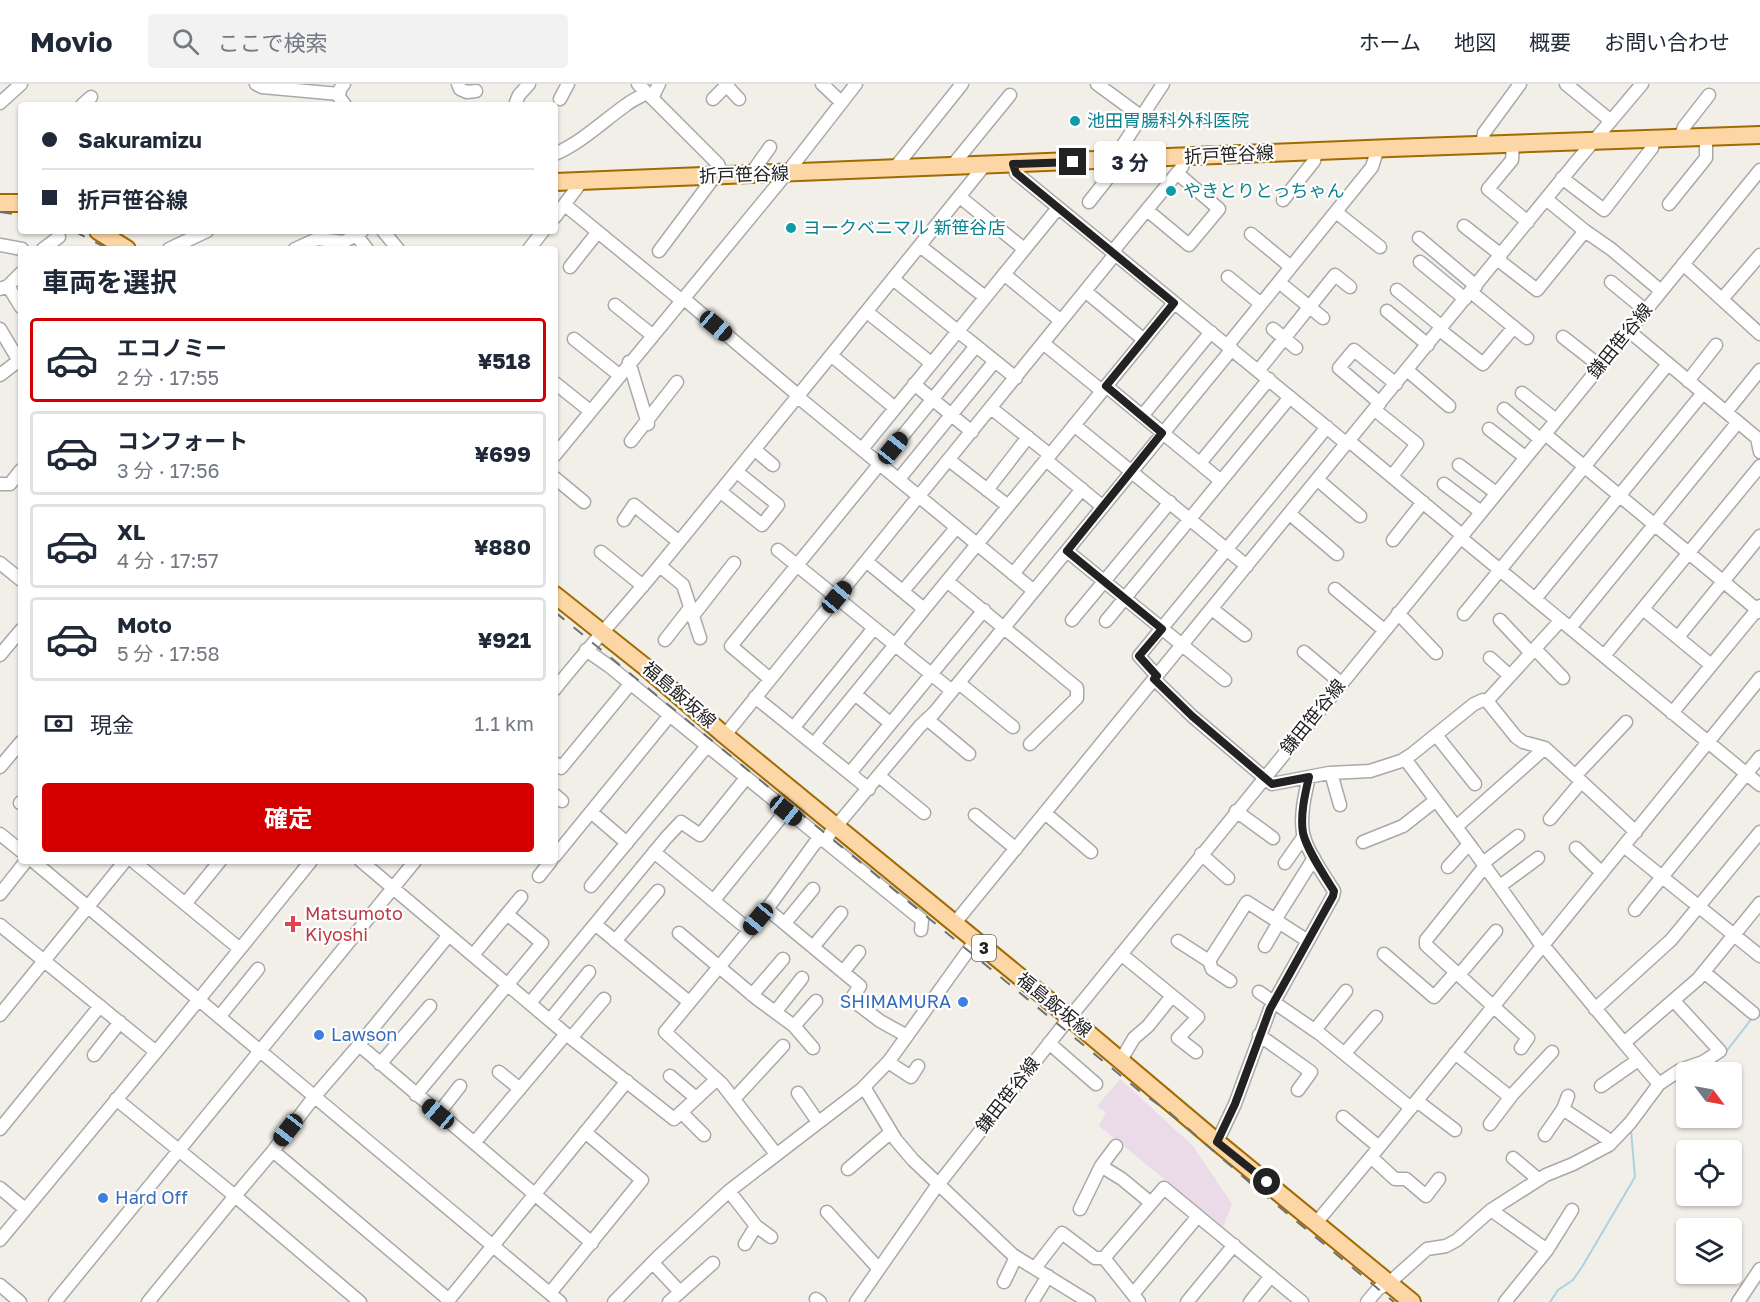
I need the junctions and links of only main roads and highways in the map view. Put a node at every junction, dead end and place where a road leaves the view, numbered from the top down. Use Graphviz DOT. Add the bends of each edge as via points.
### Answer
graph roads {
  1 [pos="1760,135"];
  2 [pos="558,182"];
  3 [pos="0,202"];
  4 [pos="18,202"];
  5 [pos="103,234"];
  6 [pos="122,246"];
  7 [pos="558,597"];
  8 [pos="1412,1302"];
  1 -- 2 [label="main road, 折戸笹谷線"];
  3 -- 4 [label="main road"];
  5 -- 6 [label="main road"];
  7 -- 8 [label="main road, 福島飯坂線 / 3"];
}
